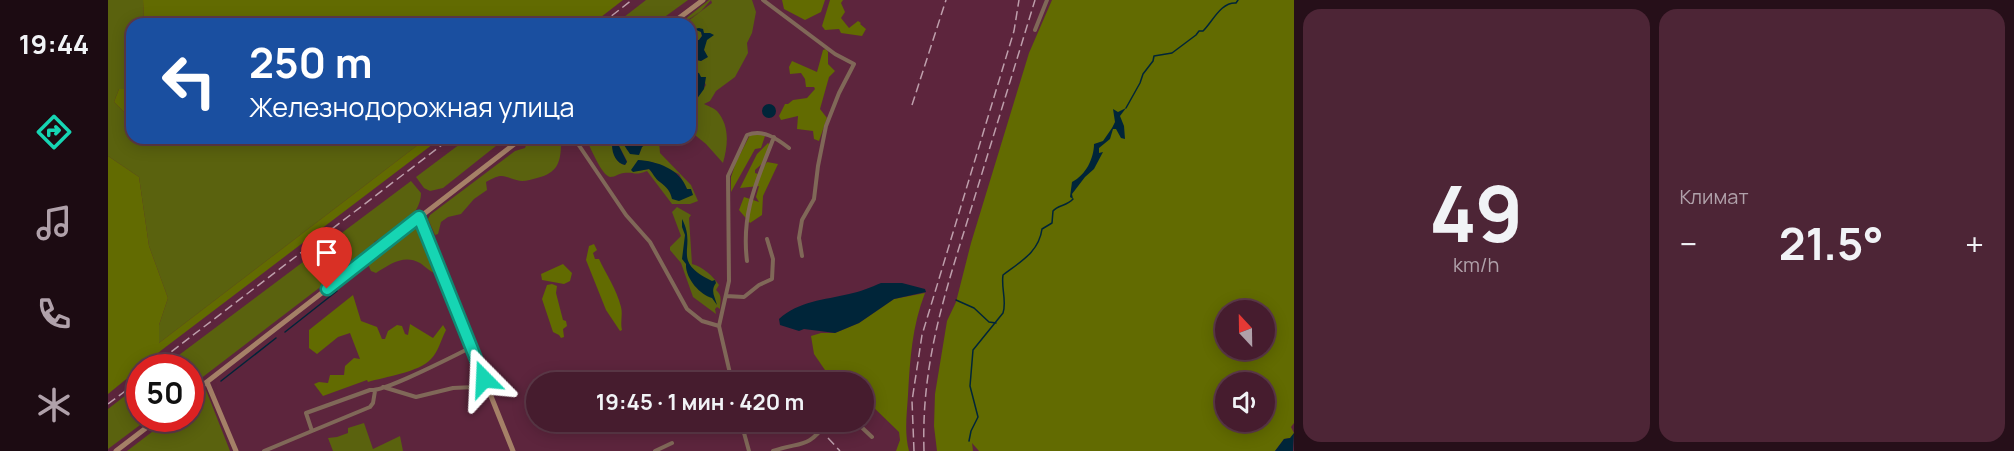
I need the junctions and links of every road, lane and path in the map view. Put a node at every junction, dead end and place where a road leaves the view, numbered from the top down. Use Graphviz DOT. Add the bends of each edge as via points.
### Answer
graph roads {
  1 [pos="703,0"];
  2 [pos="763,0"];
  3 [pos="1047,0"];
  4 [pos="679,18"];
  5 [pos="1035,30"];
  6 [pos="774,137"];
  7 [pos="514,144"];
  8 [pos="578,144"];
  9 [pos="789,148"];
  10 [pos="419,217"];
  11 [pos="767,239"];
  12 [pos="802,256"];
  13 [pos="747,261"];
  14 [pos="726,296"];
  15 [pos="719,326"];
  16 [pos="472,347"];
  17 [pos="730,372"];
  18 [pos="207,382"];
  19 [pos="204,384"];
  20 [pos="383,387"];
  21 [pos="474,387"];
  22 [pos="375,391"];
  23 [pos="312,431"];
  24 [pos="141,432"];
  25 [pos="744,432"];
  26 [pos="819,432"];
  27 [pos="867,432"];
  28 [pos="872,437"];
  29 [pos="672,443"];
  30 [pos="116,451"];
  31 [pos="236,451"];
  32 [pos="264,451"];
  33 [pos="513,451"];
  34 [pos="654,451"];
  35 [pos="749,451"];
  36 [pos="773,451"];
  1 -- 4 [label="main road"];
  2 -- 12 [label="street" via="854,64 826,126 814,199 802,220"];
  3 -- 5 [label="street"];
  6 -- 9 [label="street"];
  6 -- 13 [label="street" via="749,203 745,230"];
  6 -- 14 [label="street" via="754,132 747,135 728,176"];
  7 -- 10 [label="main road"];
  8 -- 15 [label="street" via="626,215 650,242 687,309 702,321"];
  10 -- 16 [label="main road"];
  10 -- 18 [label="main road"];
  11 -- 14 [label="street" via="773,259 772,279 744,297"];
  14 -- 15 [label="street"];
  15 -- 17 [label="street"];
  16 -- 20 [label="street" via="405,381"];
  16 -- 33 [label="main road"];
  18 -- 19 [label="main road"];
  18 -- 31 [label="main road"];
  20 -- 21 [label="street" via="416,397"];
  20 -- 22 [label="street"];
  22 -- 23 [label="street" via="370,407"];
  22 -- 23 [label="street" via="306,413"];
  23 -- 32 [label="street"];
  24 -- 30 [label="main road"];
  25 -- 35 [label="street"];
  26 -- 36 [label="street" via="806,444"];
  27 -- 28 [label="street"];
  29 -- 34 [label="street"];
}
